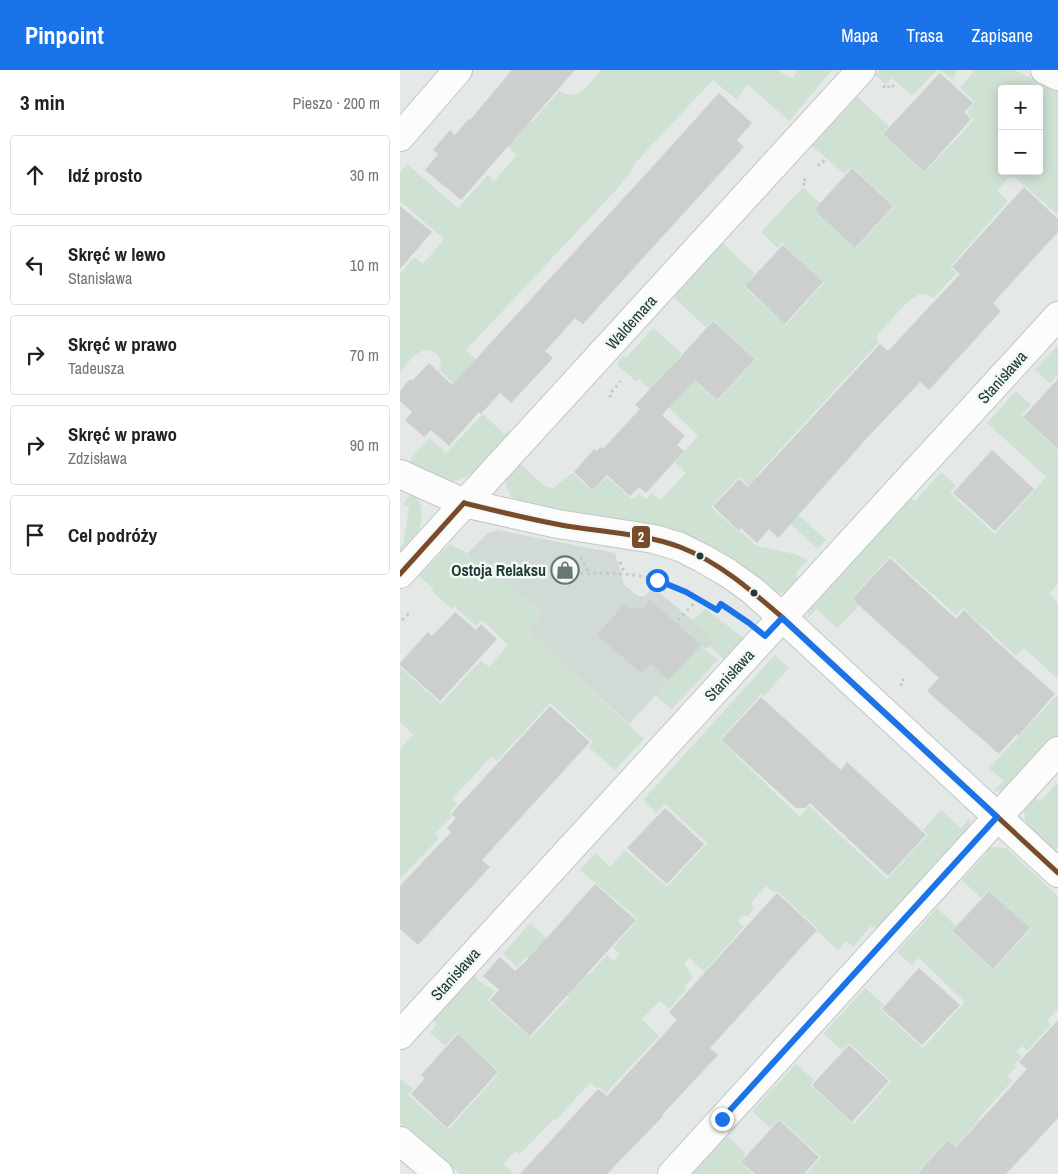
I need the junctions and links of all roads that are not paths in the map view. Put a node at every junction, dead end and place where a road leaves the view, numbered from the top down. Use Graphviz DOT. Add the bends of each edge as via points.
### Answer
graph roads {
  1 [pos="458,70"];
  2 [pos="861,70"];
  3 [pos="1046,70"];
  4 [pos="1058,76"];
  5 [pos="400,137"];
  6 [pos="1058,316"];
  7 [pos="400,474"];
  8 [pos="464,503"];
  9 [pos="400,574"];
  10 [pos="782,618"];
  11 [pos="1058,752"];
  12 [pos="997,817"];
  13 [pos="1058,873"];
  14 [pos="400,1035"];
  15 [pos="400,1141"];
  16 [pos="439,1174"];
  17 [pos="672,1174"];
  1 -- 5 [label="street"];
  2 -- 8 [label="street, Waldemara"];
  3 -- 4 [label="street"];
  6 -- 10 [label="street, Stanisława"];
  7 -- 8 [label="street"];
  8 -- 9 [label="street, Waldemara"];
  8 -- 10 [label="street" via="558,524 654,539 680,547 728,573"];
  10 -- 12 [label="street"];
  10 -- 14 [label="street, Stanisława"];
  11 -- 12 [label="street"];
  12 -- 13 [label="street"];
  12 -- 17 [label="street"];
  15 -- 16 [label="street"];
}
